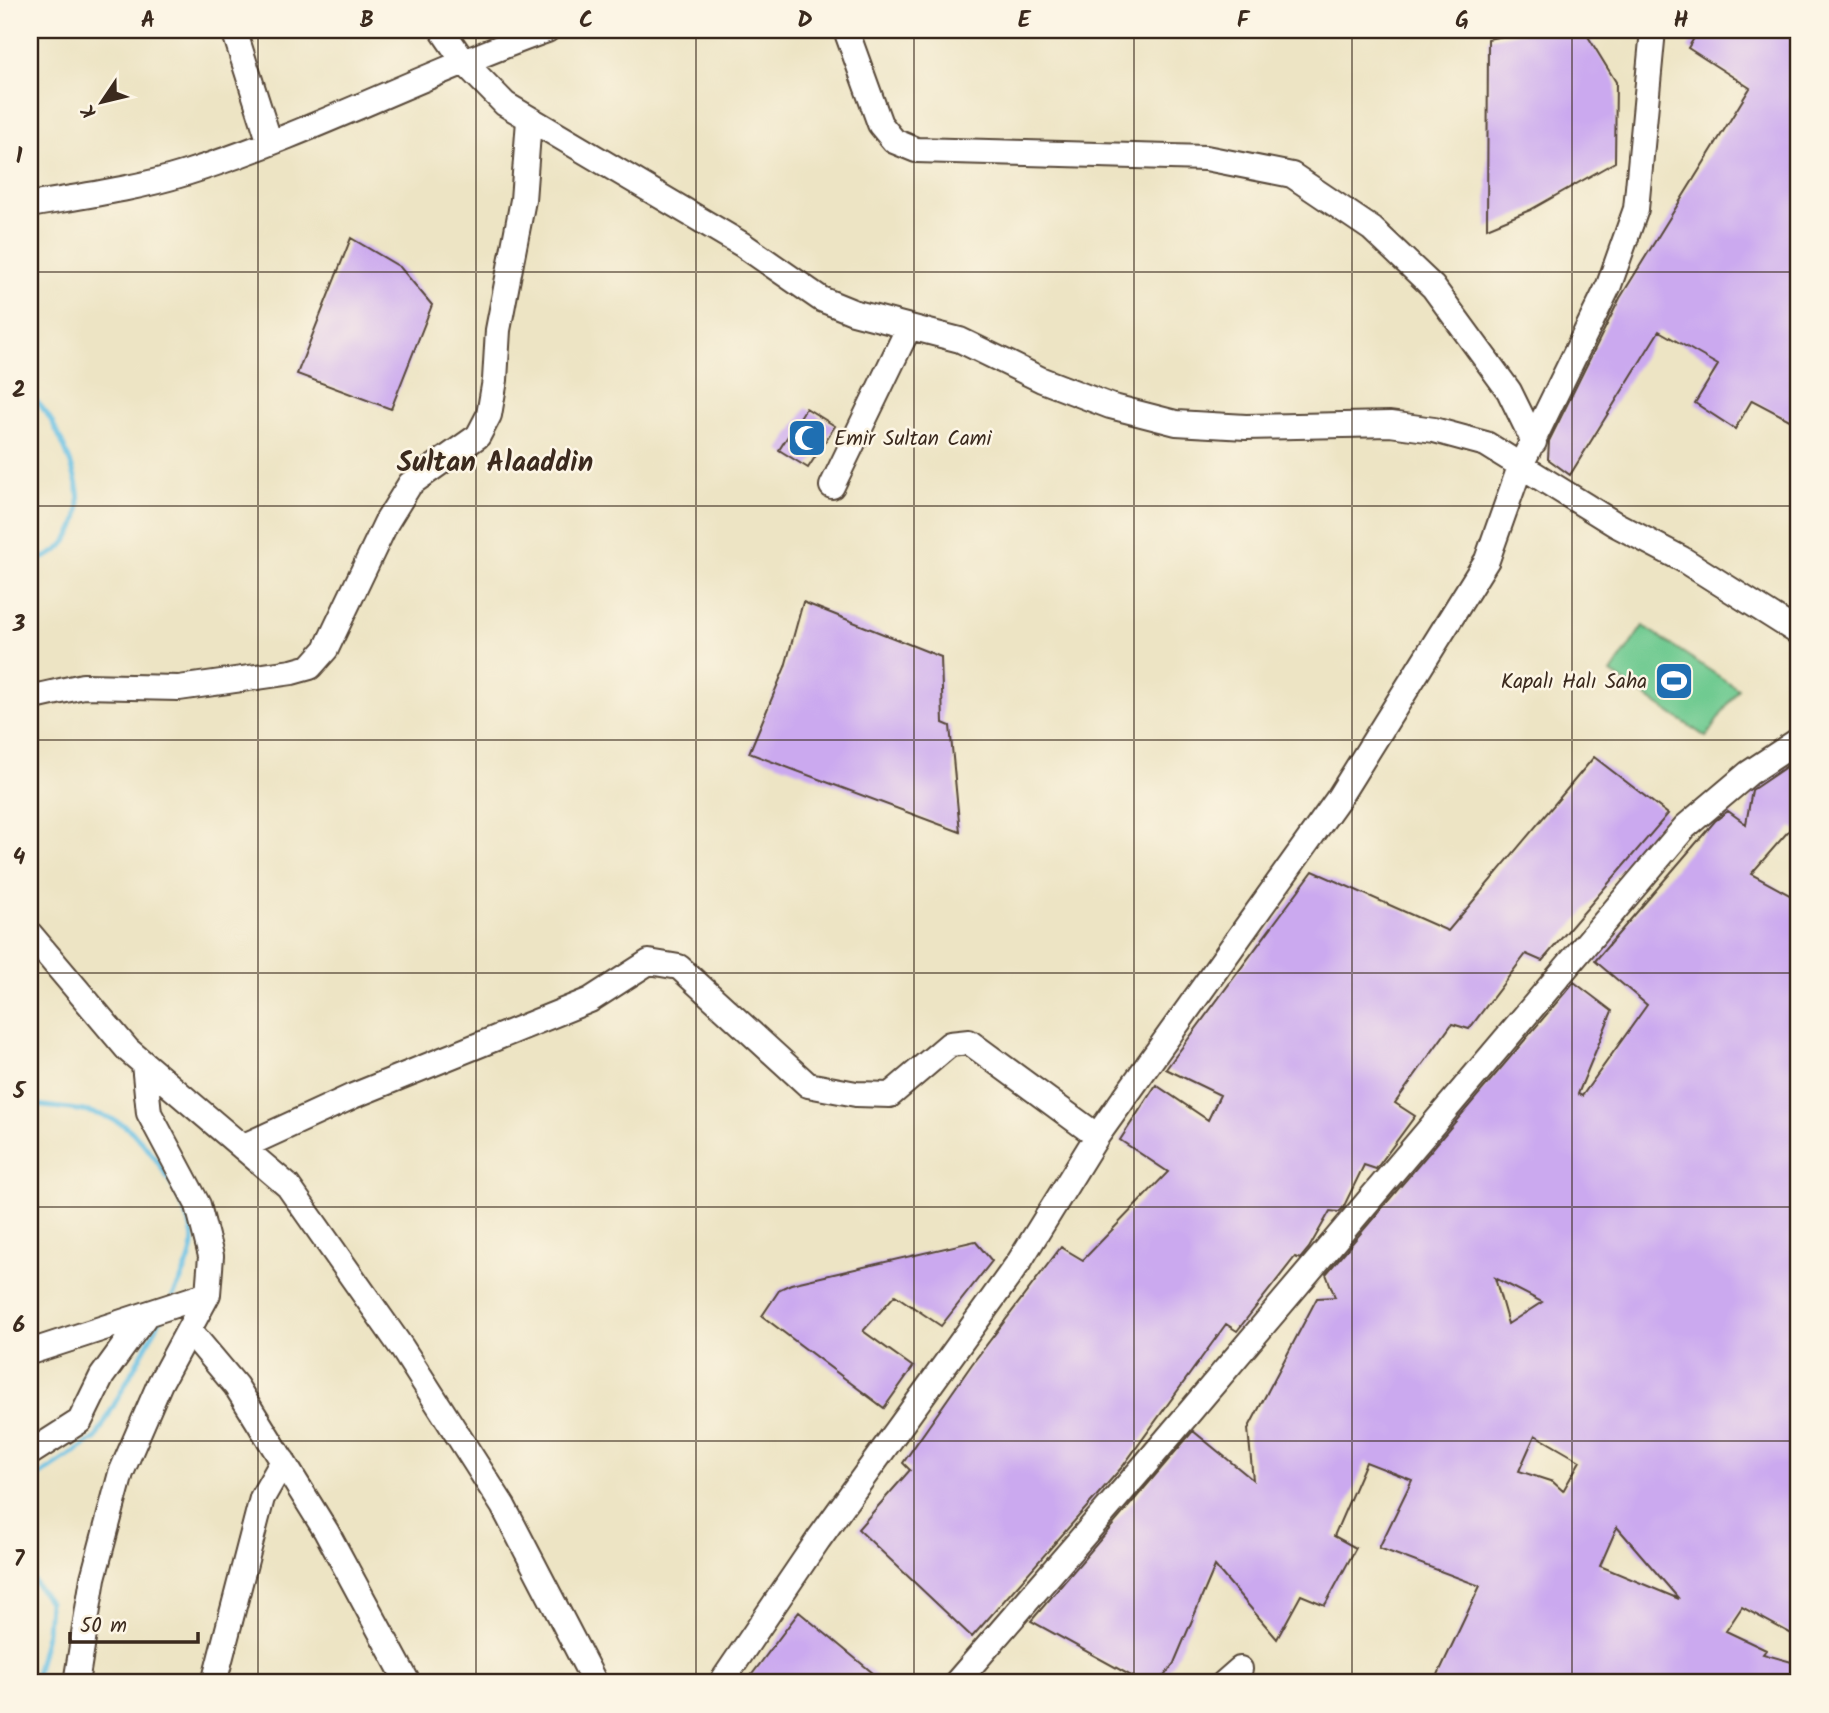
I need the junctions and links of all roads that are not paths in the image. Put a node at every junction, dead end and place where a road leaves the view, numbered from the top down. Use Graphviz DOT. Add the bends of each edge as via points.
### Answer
graph roads {
  1 [pos="234,30"];
  2 [pos="442,30"];
  3 [pos="547,30"];
  4 [pos="846,30"];
  5 [pos="1653,30"];
  6 [pos="464,62"];
  7 [pos="529,120"];
  8 [pos="270,143"];
  9 [pos="30,205"];
  10 [pos="909,327"];
  11 [pos="1534,442"];
  12 [pos="1520,467"];
  13 [pos="832,486"];
  14 [pos="1799,633"];
  15 [pos="30,698"];
  16 [pos="1799,740"];
  17 [pos="30,934"];
  18 [pos="144,1064"];
  19 [pos="1097,1136"];
  20 [pos="242,1147"];
  21 [pos="208,1294"];
  22 [pos="147,1314"];
  23 [pos="189,1330"];
  24 [pos="30,1353"];
  25 [pos="30,1453"];
  26 [pos="283,1461"];
  27 [pos="76,1683"];
  28 [pos="214,1683"];
  29 [pos="408,1683"];
  30 [pos="595,1683"];
  31 [pos="721,1683"];
  32 [pos="956,1683"];
  1 -- 8 [label="street"];
  2 -- 6 [label="street"];
  3 -- 6 [label="street"];
  4 -- 11 [label="street" via="880,124 894,141 916,150 1206,158 1292,175 1372,229 1433,287 1509,391"];
  5 -- 11 [label="street" via="1636,209 1609,285"];
  6 -- 7 [label="street" via="505,104"];
  6 -- 8 [label="street"];
  7 -- 10 [label="street" via="743,245 821,299"];
  7 -- 15 [label="street" via="523,200 498,330 489,415 478,436 410,484 386,523 326,649 310,667 292,672 179,688 83,686"];
  8 -- 9 [label="street" via="184,173"];
  10 -- 12 [label="street" via="960,340 1042,380 1110,406 1176,423 1246,427 1390,424 1486,444"];
  10 -- 13 [label="street"];
  11 -- 12 [label="street"];
  12 -- 14 [label="street" via="1682,559"];
  12 -- 19 [label="street" via="1487,560 1338,799"];
  16 -- 32 [label="street" via="1685,827"];
  17 -- 18 [label="street"];
  18 -- 20 [label="street"];
  18 -- 21 [label="street" via="149,1114 198,1205 211,1256"];
  19 -- 20 [label="street" via="969,1042 950,1044 890,1095 808,1085 679,967 649,962 590,999"];
  19 -- 31 [label="street" via="1019,1262"];
  20 -- 30 [label="street" via="288,1186 402,1348 503,1506"];
  21 -- 22 [label="street"];
  21 -- 23 [label="street"];
  22 -- 24 [label="street"];
  22 -- 25 [label="street" via="102,1376 80,1421"];
  23 -- 26 [label="street" via="236,1386"];
  23 -- 27 [label="street" via="121,1473 93,1578"];
  26 -- 28 [label="street" via="261,1498"];
  26 -- 29 [label="street"];
}
